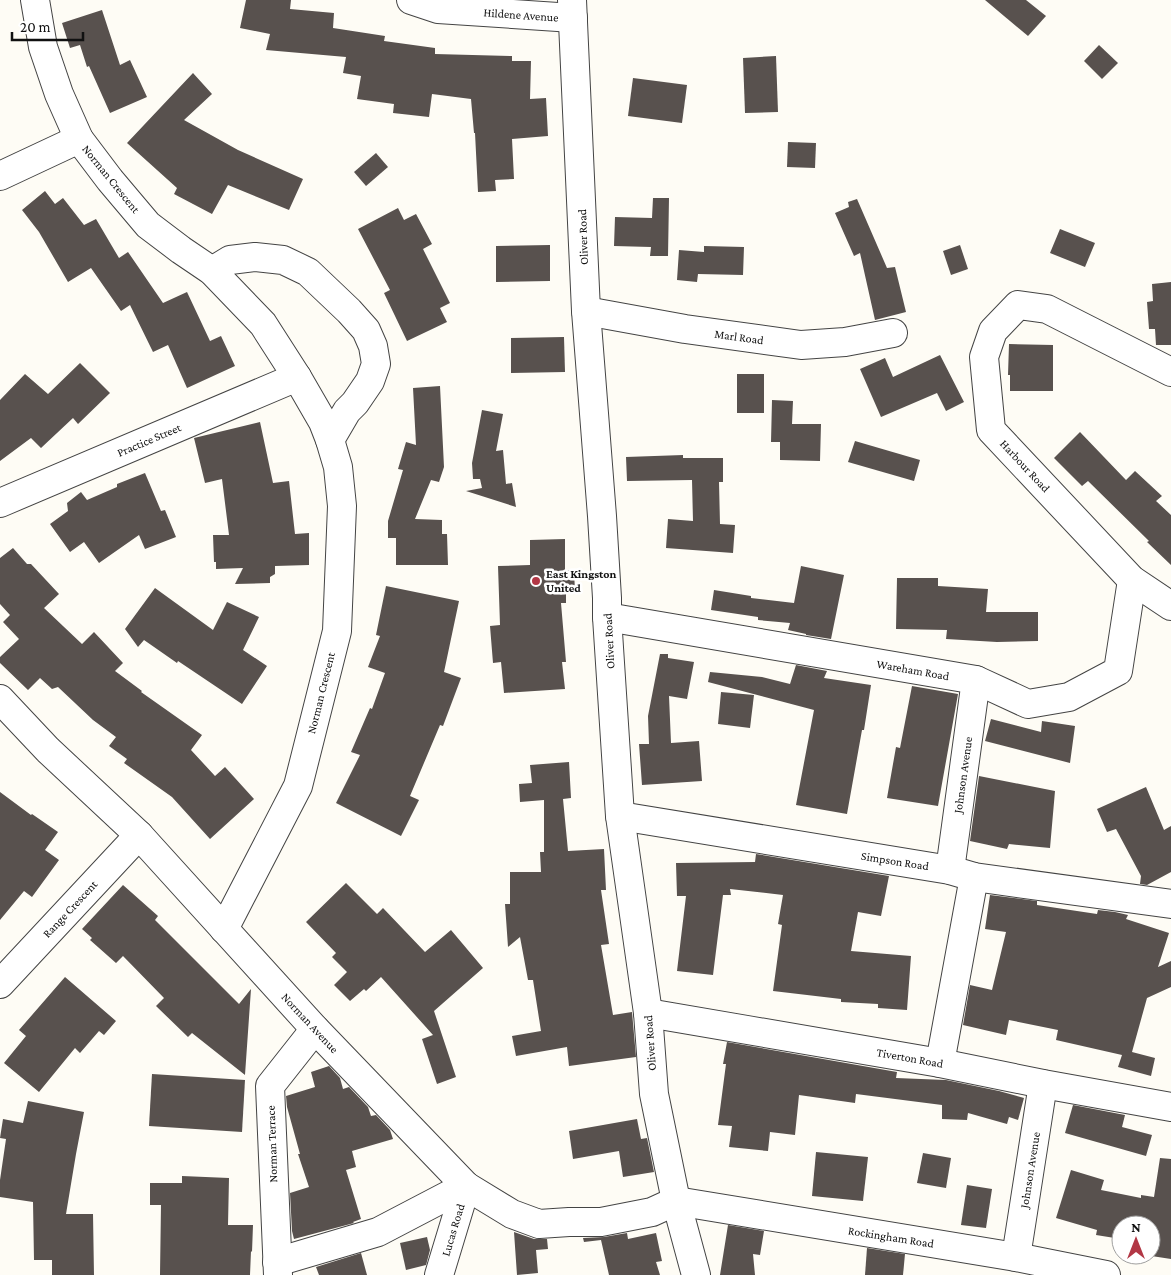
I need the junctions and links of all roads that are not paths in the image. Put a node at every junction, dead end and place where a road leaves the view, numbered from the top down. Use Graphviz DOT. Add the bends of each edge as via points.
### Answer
graph roads {
  1 [pos="35,0"];
  2 [pos="411,0"];
  3 [pos="573,9"];
  4 [pos="79,139"];
  5 [pos="0,176"];
  6 [pos="212,271"];
  7 [pos="586,311"];
  8 [pos="893,333"];
  9 [pos="1171,372"];
  10 [pos="297,377"];
  11 [pos="330,440"];
  12 [pos="0,503"];
  13 [pos="1132,580"];
  14 [pos="1171,606"];
  15 [pos="607,617"];
  16 [pos="976,680"];
  17 [pos="0,699"];
  18 [pos="620,816"];
  19 [pos="140,835"];
  20 [pos="962,873"];
  21 [pos="1171,904"];
  22 [pos="224,929"];
  23 [pos="0,984"];
  24 [pos="648,1013"];
  25 [pos="315,1030"];
  26 [pos="940,1063"];
  27 [pos="1043,1084"];
  28 [pos="1171,1106"];
  29 [pos="466,1186"];
  30 [pos="676,1201"];
  31 [pos="1016,1257"];
  32 [pos="278,1268"];
  33 [pos="439,1275"];
  34 [pos="696,1275"];
  35 [pos="1106,1275"];
  1 -- 4 [label="street, Norman Crescent" via="43,47"];
  2 -- 3 [label="street, Hildene Avenue" via="438,10"];
  3 -- 7 [label="street, Oliver Road"];
  4 -- 5 [label="street"];
  4 -- 6 [label="street, Norman Crescent" via="148,225"];
  6 -- 10 [label="street, Norman Crescent" via="262,324"];
  6 -- 11 [label="street" via="230,260 256,257 283,260 308,272 366,330 376,364 370,381"];
  7 -- 8 [label="street, Marl Road" via="800,345 845,342"];
  7 -- 15 [label="street, Oliver Road"];
  9 -- 13 [label="street, Harbour Road" via="1047,309 1018,305 993,331 984,357 991,430"];
  10 -- 11 [label="street, Norman Crescent"];
  10 -- 12 [label="street, Practice Street"];
  11 -- 22 [label="street, Norman Crescent" via="338,466 342,506 337,631 298,786"];
  13 -- 14 [label="street, Harbour Road"];
  13 -- 16 [label="street, Wareham Road" via="1118,671 1069,697 1028,704"];
  15 -- 16 [label="street, Wareham Road"];
  15 -- 18 [label="street, Oliver Road"];
  16 -- 20 [label="street, Johnson Avenue"];
  17 -- 19 [label="street, Norman Avenue" via="48,750"];
  18 -- 20 [label="street, Simpson Road"];
  18 -- 24 [label="street, Oliver Road"];
  19 -- 22 [label="street, Norman Avenue"];
  19 -- 23 [label="street, Range Crescent"];
  20 -- 21 [label="street, Simpson Road"];
  20 -- 26 [label="street, Johnson Avenue"];
  22 -- 25 [label="street, Norman Avenue"];
  24 -- 26 [label="street, Tiverton Road"];
  24 -- 30 [label="street, Oliver Road" via="654,1094"];
  25 -- 29 [label="street, Norman Avenue"];
  25 -- 32 [label="street, Norman Terrace" via="270,1086"];
  26 -- 27 [label="street, Tiverton Road"];
  27 -- 28 [label="street, Tiverton Road"];
  27 -- 31 [label="street, Johnson Avenue"];
  29 -- 30 [label="street, Norman Avenue" via="512,1214 539,1224 601,1222 652,1212"];
  29 -- 32 [label="street" via="378,1232"];
  29 -- 33 [label="street, Lucas Road"];
  30 -- 31 [label="street, Rockingham Road"];
  30 -- 34 [label="street, Oliver Road"];
  31 -- 35 [label="street, Rockingham Road"];
}
